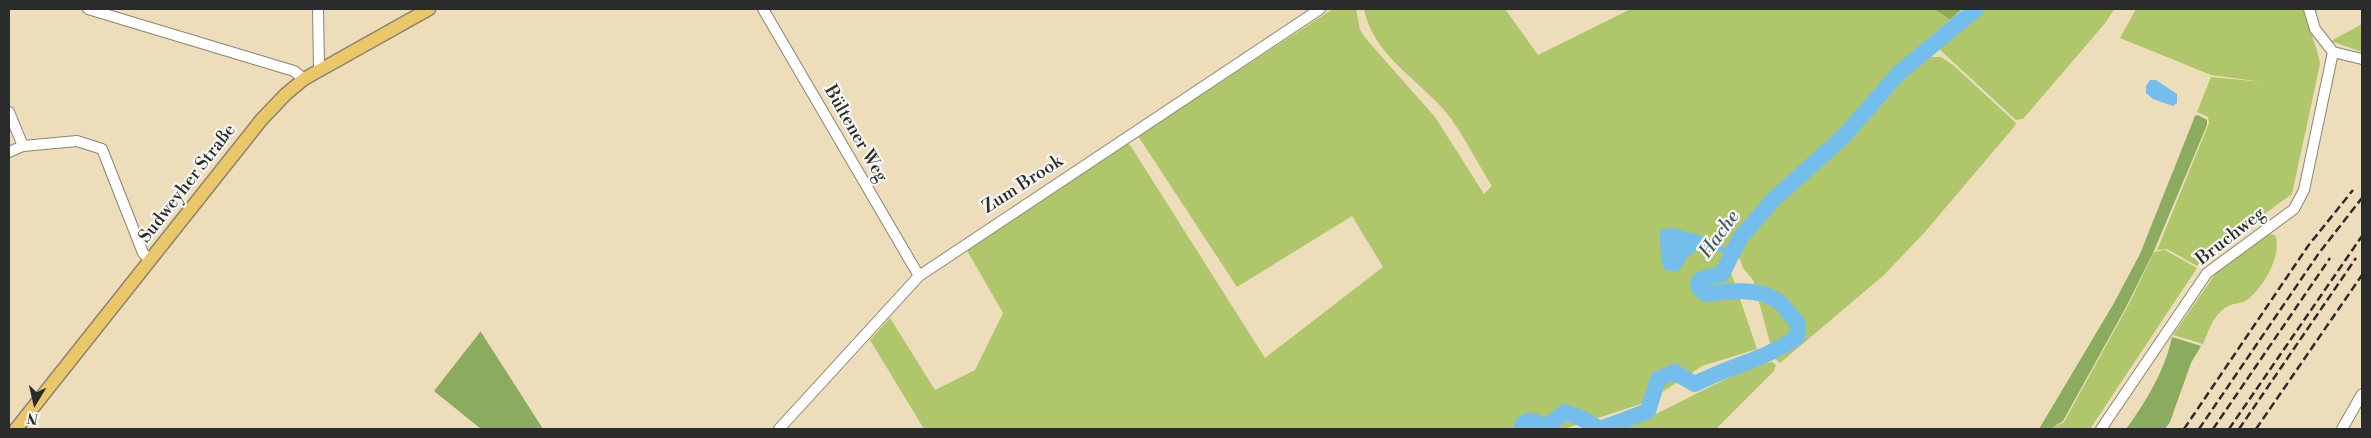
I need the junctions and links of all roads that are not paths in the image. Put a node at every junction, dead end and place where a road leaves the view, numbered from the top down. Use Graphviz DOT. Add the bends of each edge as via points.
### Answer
graph roads {
  1 [pos="88,9"];
  2 [pos="318,9"];
  3 [pos="430,9"];
  4 [pos="763,9"];
  5 [pos="1320,9"];
  6 [pos="2309,9"];
  7 [pos="2333,52"];
  8 [pos="2362,59"];
  9 [pos="319,70"];
  10 [pos="304,79"];
  11 [pos="9,112"];
  12 [pos="23,146"];
  13 [pos="9,152"];
  14 [pos="150,260"];
  15 [pos="919,276"];
  16 [pos="2362,394"];
  17 [pos="16,429"];
  18 [pos="779,429"];
  19 [pos="2101,429"];
  20 [pos="2342,429"];
  1 -- 10 [label="street" via="294,71"];
  2 -- 9 [label="street"];
  3 -- 9 [label="main road, Sudweyher Straße"];
  4 -- 15 [label="street, Bültener Weg"];
  5 -- 15 [label="street, Zum Brook"];
  6 -- 7 [label="street" via="2315,29"];
  7 -- 8 [label="street"];
  7 -- 19 [label="street, Bruchweg" via="2304,190 2294,209 2208,273"];
  9 -- 10 [label="main road, Sudweyher Straße"];
  10 -- 14 [label="main road, Sudweyher Straße" via="262,119"];
  11 -- 12 [label="street"];
  12 -- 13 [label="street"];
  12 -- 14 [label="street" via="77,141 102,149 143,253"];
  14 -- 17 [label="main road, Sudweyher Straße"];
  15 -- 18 [label="street, Zum Brook"];
  16 -- 20 [label="street"];
}
